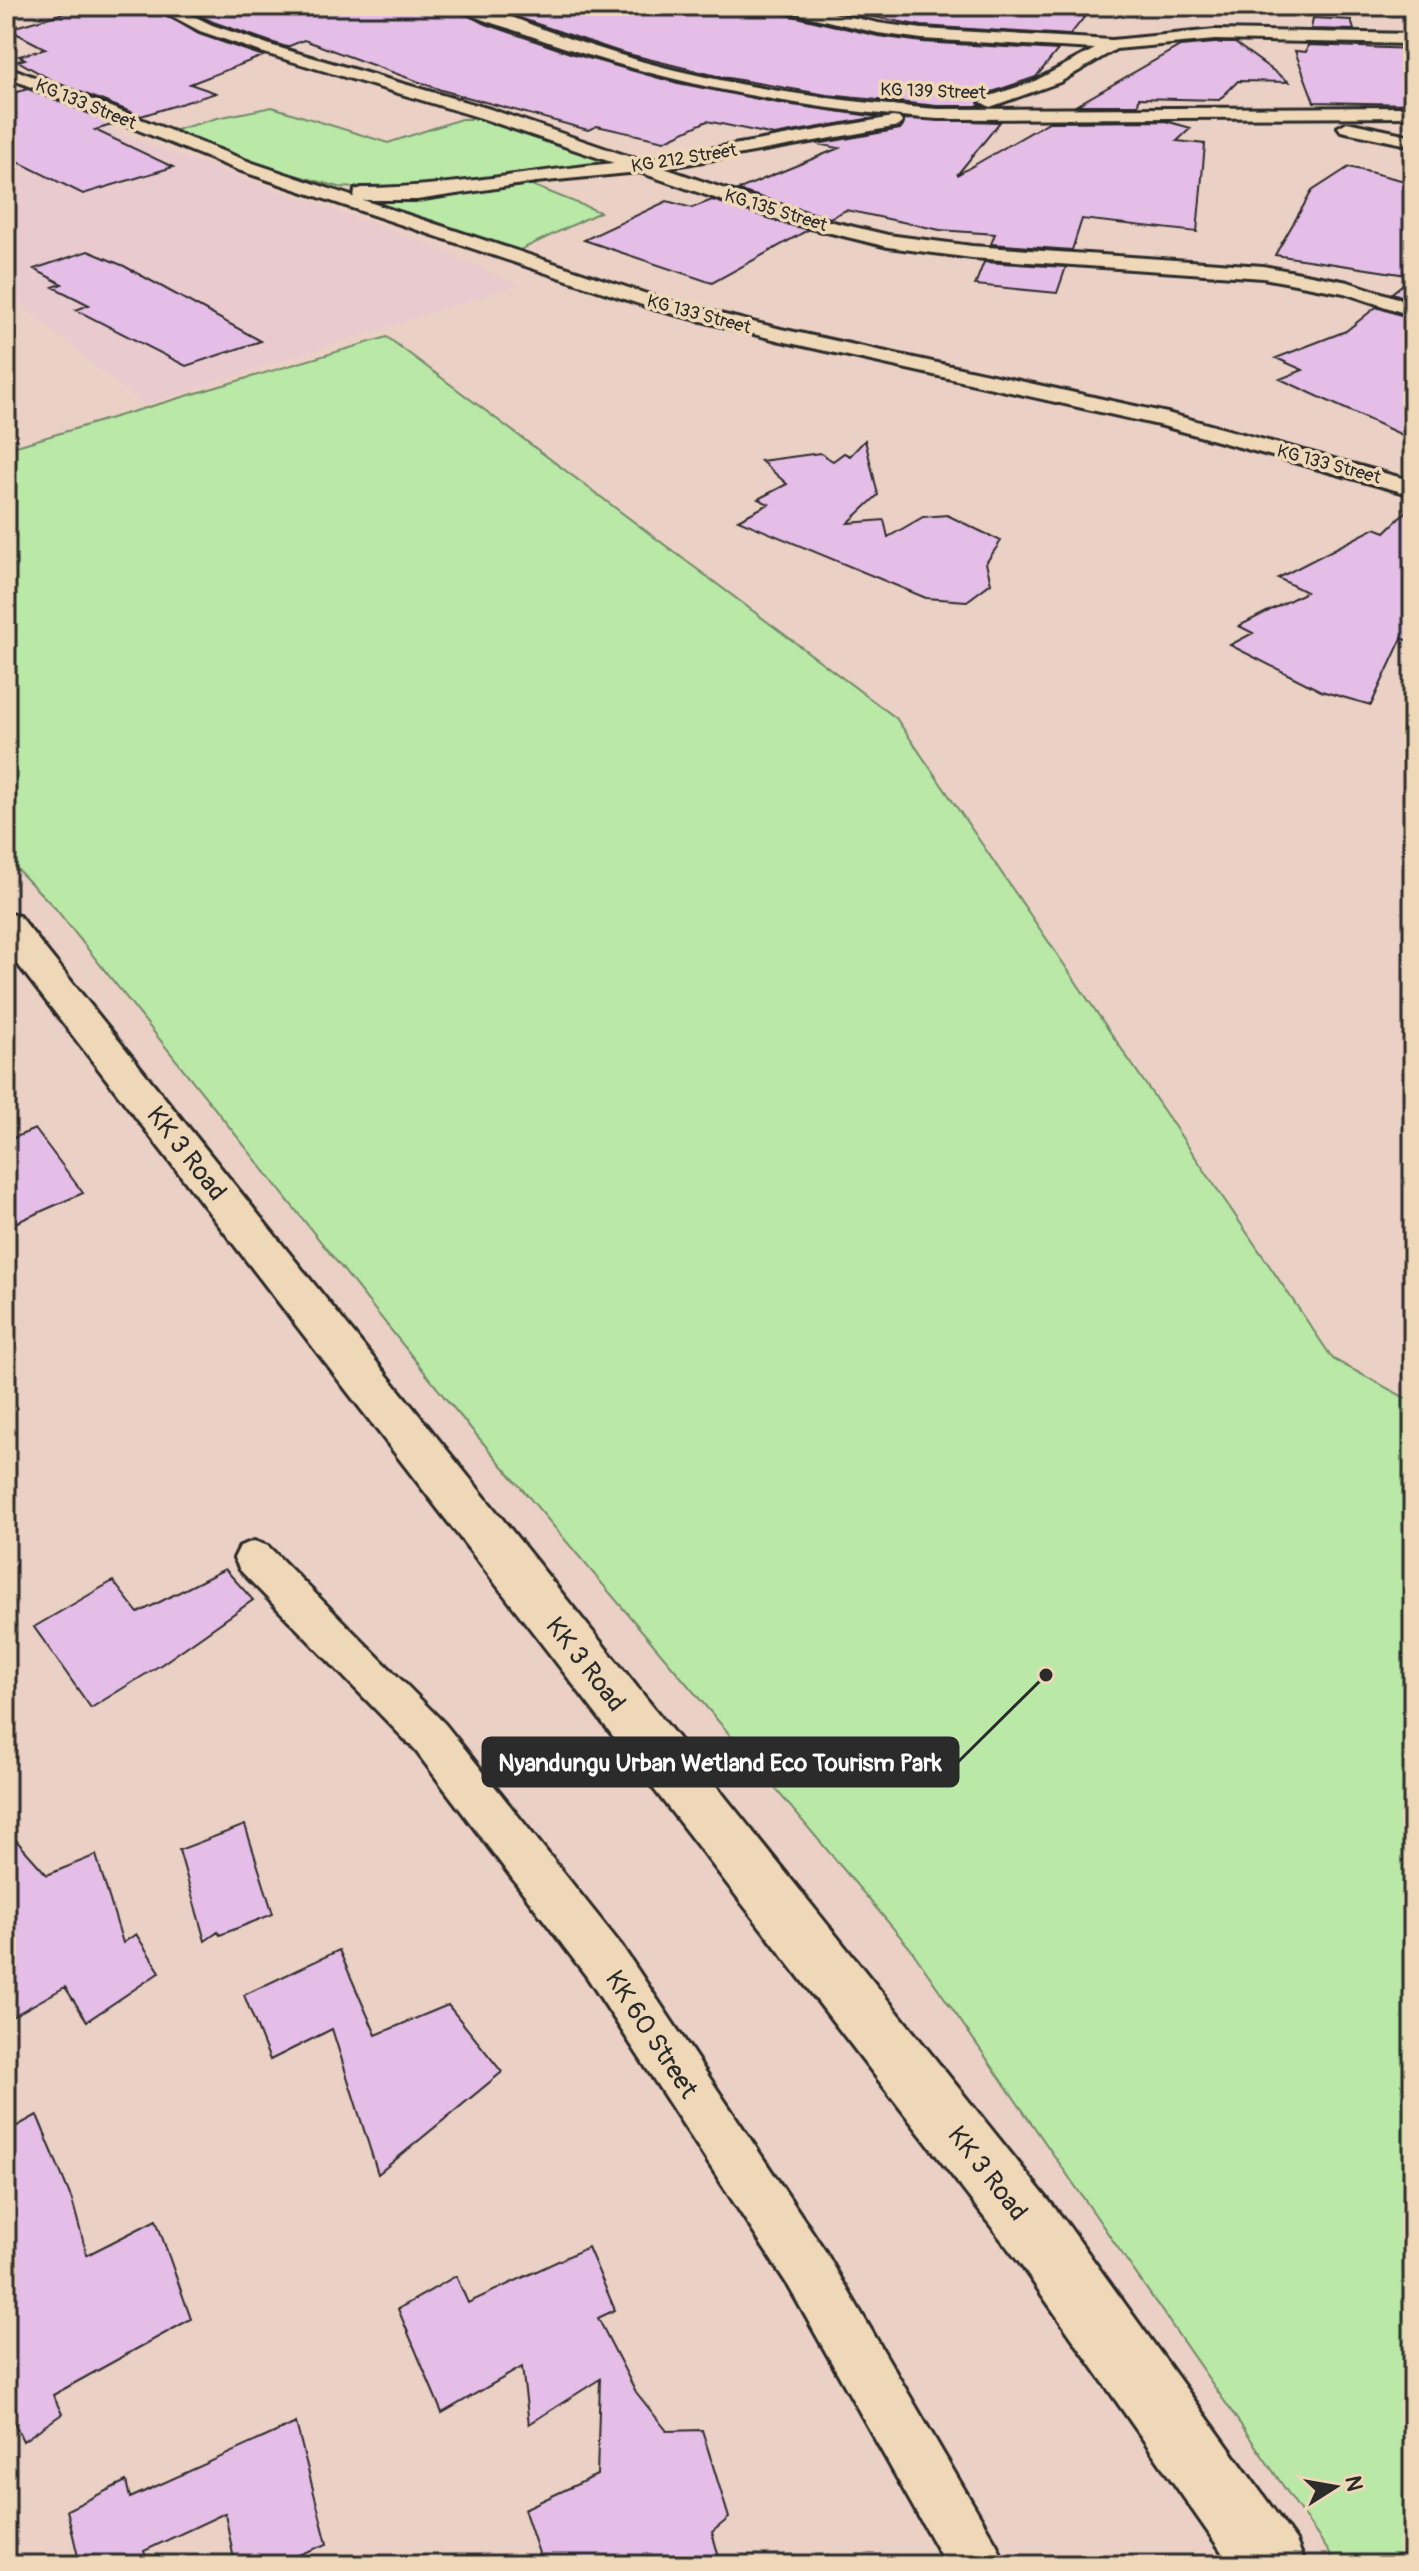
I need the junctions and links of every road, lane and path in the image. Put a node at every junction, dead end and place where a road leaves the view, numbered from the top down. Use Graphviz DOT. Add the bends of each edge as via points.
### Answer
graph roads {
  1 [pos="161,6"];
  2 [pos="466,6"];
  3 [pos="783,6"];
  4 [pos="1413,39"];
  5 [pos="1112,45"];
  6 [pos="6,71"];
  7 [pos="1031,90"];
  8 [pos="1413,112"];
  9 [pos="1068,113"];
  10 [pos="938,114"];
  11 [pos="1291,115"];
  12 [pos="1413,141"];
  13 [pos="645,166"];
  14 [pos="332,194"];
  15 [pos="1413,310"];
  16 [pos="1413,488"];
  17 [pos="6,924"];
  18 [pos="254,1558"];
  19 [pos="977,2565"];
  20 [pos="1272,2565"];
  1 -- 13 [label="street, KG 135 Street" via="267,49"];
  2 -- 10 [label="street, KG 139 Street" via="629,63 701,81 873,110"];
  3 -- 5 [label="street" via="922,34"];
  4 -- 5 [label="street" via="1216,28"];
  5 -- 7 [label="street, KG 212 Street"];
  6 -- 14 [label="street, KG 133 Street" via="244,166"];
  7 -- 9 [label="street"];
  7 -- 10 [label="street, KG 212 Street"];
  8 -- 11 [label="street, KG 139 Street"];
  9 -- 10 [label="street, KG 139 Street"];
  9 -- 11 [label="street, KG 139 Street"];
  10 -- 13 [label="street, KG 212 Street"];
  11 -- 12 [label="street"];
  13 -- 14 [label="street, KG 212 Street" via="417,194"];
  13 -- 15 [label="street, KG 135 Street" via="789,217 888,241 972,252 1263,272 1348,288"];
  14 -- 16 [label="street, KG 133 Street" via="661,305 1167,420"];
  17 -- 20 [label="highway, KK 3 Road" via="1043,2243"];
  18 -- 19 [label="street, KK 60 Street" via="430,1737 604,1961 807,2269"];
}
